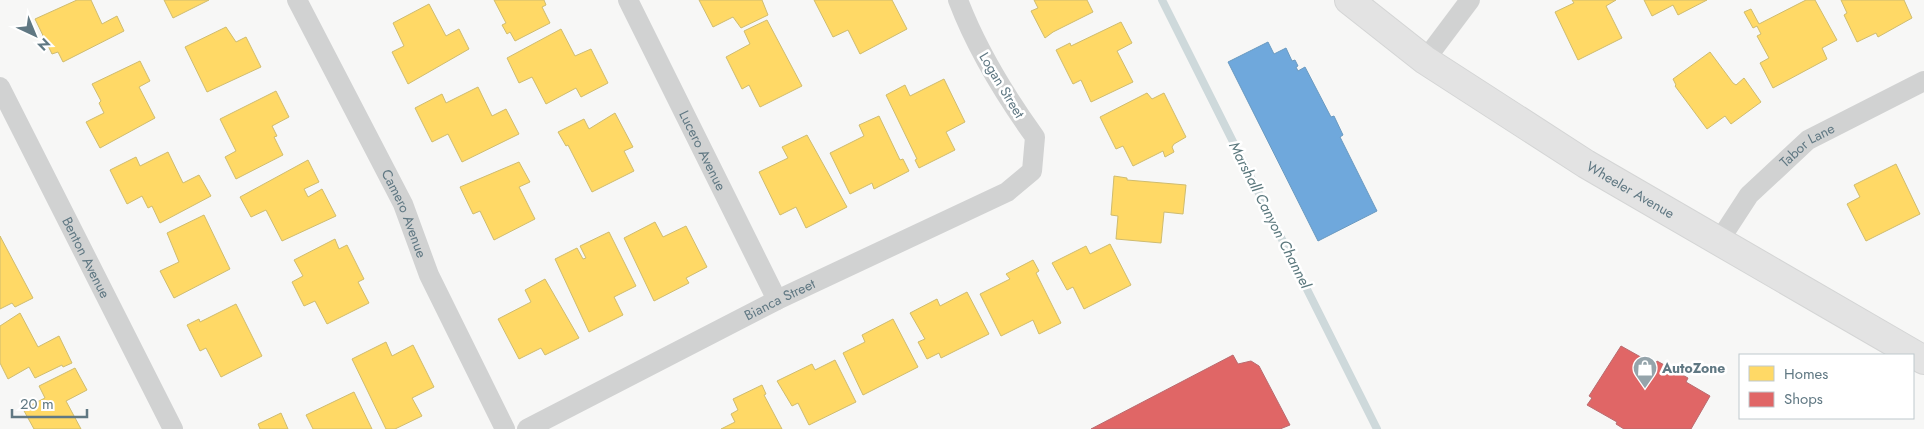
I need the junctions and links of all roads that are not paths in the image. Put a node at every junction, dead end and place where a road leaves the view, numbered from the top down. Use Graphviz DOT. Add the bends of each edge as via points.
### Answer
graph roads {
  1 [pos="297,0"];
  2 [pos="628,0"];
  3 [pos="958,0"];
  4 [pos="1349,0"];
  5 [pos="1470,0"];
  6 [pos="1425,60"];
  7 [pos="1924,81"];
  8 [pos="0,87"];
  9 [pos="1032,172"];
  10 [pos="1718,241"];
  11 [pos="777,300"];
  12 [pos="1914,354"];
  13 [pos="173,429"];
  14 [pos="506,429"];
  15 [pos="527,429"];
  1 -- 14 [label="street, Camero Avenue" via="403,204 430,275"];
  2 -- 11 [label="street, Lucero Avenue"];
  3 -- 9 [label="street, Logan Street" via="972,35 1003,91 1035,138"];
  4 -- 6 [label="main road, Wheeler Avenue"];
  5 -- 6 [label="street"];
  6 -- 10 [label="main road, Wheeler Avenue" via="1586,164"];
  7 -- 10 [label="street, Tabor Lane" via="1808,140 1749,195"];
  8 -- 13 [label="street, Benton Avenue"];
  9 -- 11 [label="street, Bianca Street" via="1007,192"];
  10 -- 12 [label="main road, Wheeler Avenue"];
  11 -- 15 [label="street, Bianca Street"];
}
